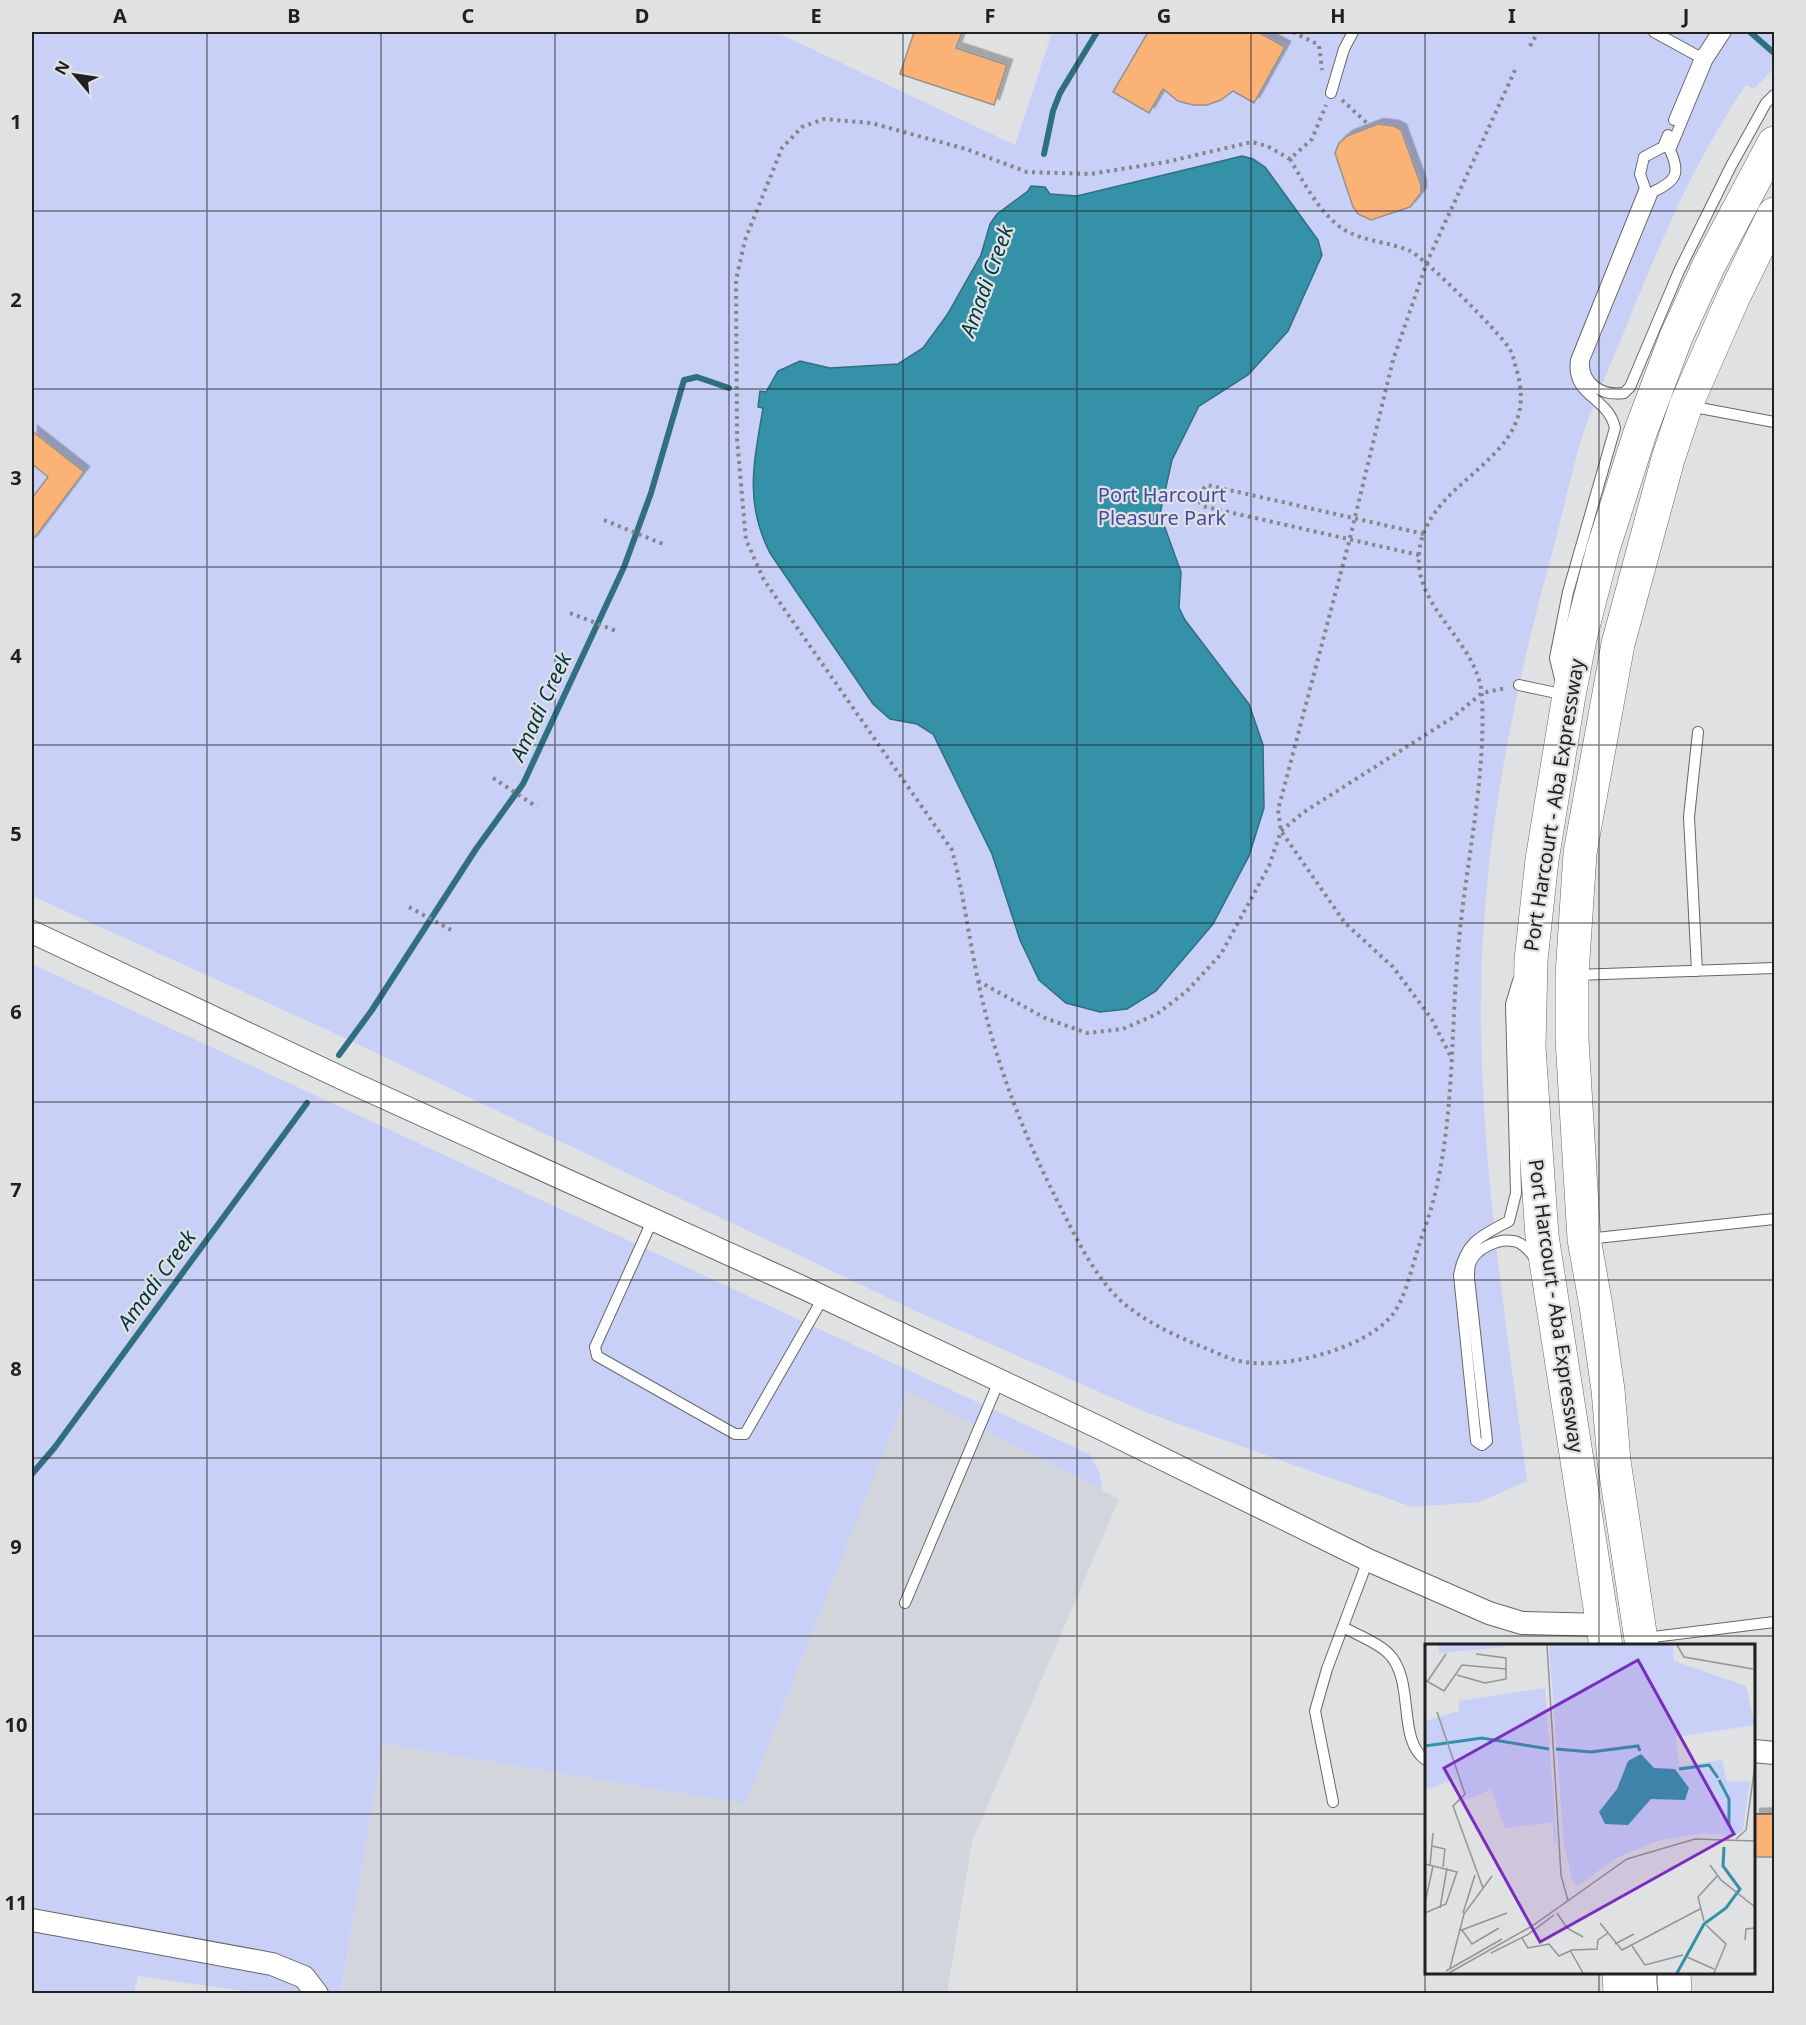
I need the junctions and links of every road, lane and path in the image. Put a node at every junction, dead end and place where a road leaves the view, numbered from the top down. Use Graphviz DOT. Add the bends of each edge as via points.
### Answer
graph roads {
  1 [pos="1353,32"];
  2 [pos="1538,32"];
  3 [pos="1654,32"];
  4 [pos="1716,32"];
  5 [pos="1726,32"];
  6 [pos="1530,46"];
  7 [pos="1704,59"];
  8 [pos="1516,68"];
  9 [pos="1332,93"];
  10 [pos="1774,95"];
  11 [pos="1774,143"];
  12 [pos="1667,148"];
  13 [pos="1290,159"];
  14 [pos="1649,190"];
  15 [pos="1774,214"];
  16 [pos="1427,262"];
  17 [pos="1686,405"];
  18 [pos="1774,422"];
  19 [pos="1355,519"];
  20 [pos="604,520"];
  21 [pos="1424,534"];
  22 [pos="1350,538"];
  23 [pos="663,544"];
  24 [pos="1419,555"];
  25 [pos="570,613"];
  26 [pos="619,632"];
  27 [pos="1519,685"];
  28 [pos="1482,693"];
  29 [pos="1569,695"];
  30 [pos="1698,732"];
  31 [pos="493,778"];
  32 [pos="537,807"];
  33 [pos="1281,831"];
  34 [pos="409,907"];
  35 [pos="451,930"];
  36 [pos="32,932"];
  37 [pos="1531,960"];
  38 [pos="1774,968"];
  39 [pos="1697,971"];
  40 [pos="1572,975"];
  41 [pos="978,981"];
  42 [pos="1451,1057"];
  43 [pos="653,1218"];
  44 [pos="1774,1218"];
  45 [pos="1584,1239"];
  46 [pos="1549,1281"];
  47 [pos="823,1298"];
  48 [pos="999,1381"];
  49 [pos="1368,1560"];
  50 [pos="905,1603"];
  51 [pos="1774,1622"];
  52 [pos="1343,1627"];
  53 [pos="1605,1635"];
  54 [pos="1642,1642"];
  55 [pos="1755,1751"];
  56 [pos="1774,1753"];
  57 [pos="1425,1759"];
  58 [pos="1333,1802"];
  59 [pos="32,1920"];
  60 [pos="1619,1974"];
  61 [pos="1639,1974"];
  62 [pos="1674,1974"];
  63 [pos="1689,1974"];
  64 [pos="317,1994"];
  65 [pos="1620,1994"];
  66 [pos="1641,1994"];
  67 [pos="1675,1994"];
  68 [pos="1690,1994"];
  1 -- 9 [label="lane"];
  2 -- 6 [label="path"];
  3 -- 7 [label="lane"];
  4 -- 7 [label="lane"];
  5 -- 7 [label="lane"];
  7 -- 12 [label="lane"];
  8 -- 16 [label="path"];
  9 -- 13 [label="path" via="1312,139"];
  10 -- 14 [label="lane" via="1720,187 1679,271 1637,376 1624,393 1602,392 1586,379 1584,360"];
  11 -- 29 [label="main road, Port Harcourt - Aba Expressway" via="1709,265 1676,337 1644,423 1603,549"];
  12 -- 14 [label="lane" via="1644,157 1640,174"];
  12 -- 14 [label="lane" via="1677,165 1674,177 1668,184"];
  13 -- 16 [label="path" via="1320,207 1340,227 1357,236 1409,250"];
  13 -- 41 [label="path" via="1252,142 1090,174 1027,172 966,149 871,123 824,119 802,127 782,148 745,240 736,291 737,439 746,540 764,580 952,850 964,892"];
  14 -- 29 [label="lane" via="1576,360 1574,373 1582,388 1607,409 1615,428 1568,592 1555,658 1558,680"];
  15 -- 17 [label="main road, Port Harcourt - Aba Expressway"];
  16 -- 19 [label="path" via="1393,360"];
  16 -- 21 [label="path" via="1509,348 1519,375 1521,401 1504,447 1463,481 1436,511"];
  17 -- 18 [label="lane"];
  17 -- 40 [label="main road, Port Harcourt - Aba Expressway" via="1618,644 1580,852"];
  19 -- 21 [label="path"];
  19 -- 22 [label="path"];
  19 -- 22 [label="path" via="1207,485 1200,502 1202,506"];
  20 -- 23 [label="path"];
  21 -- 24 [label="path"];
  22 -- 24 [label="path"];
  22 -- 33 [label="path" via="1278,810"];
  24 -- 28 [label="path" via="1420,573 1434,608 1475,664"];
  25 -- 26 [label="path"];
  27 -- 28 [label="path"];
  27 -- 29 [label="lane"];
  28 -- 33 [label="path" via="1452,718 1304,812"];
  28 -- 42 [label="path" via="1479,778 1458,948"];
  29 -- 37 [label="main road, Port Harcourt - Aba Expressway" via="1542,860"];
  30 -- 39 [label="lane" via="1689,817"];
  31 -- 32 [label="path"];
  33 -- 41 [label="path" via="1269,866 1221,954 1187,991 1157,1014 1123,1029 1087,1033 1046,1018"];
  33 -- 42 [label="path" via="1345,923 1393,967 1431,1018"];
  34 -- 35 [label="path"];
  36 -- 43 [label="street" via="350,1082"];
  37 -- 46 [label="main road, Port Harcourt - Aba Expressway" via="1529,1048 1534,1142"];
  37 -- 46 [label="lane" via="1516,984 1511,1005 1514,1209 1509,1221 1469,1246 1459,1275 1476,1442 1482,1445 1487,1441 1470,1264 1487,1246 1512,1240 1532,1253"];
  38 -- 39 [label="lane"];
  39 -- 40 [label="lane"];
  40 -- 45 [label="main road, Port Harcourt - Aba Expressway"];
  41 -- 42 [label="path" via="994,1050 1032,1153 1083,1251 1120,1300 1167,1333 1239,1362 1284,1362 1325,1353 1375,1330 1393,1314 1405,1291 1435,1194"];
  43 -- 47 [label="street"];
  43 -- 47 [label="lane" via="595,1347 597,1356 735,1434 745,1434"];
  44 -- 45 [label="lane"];
  45 -- 54 [label="main road, Port Harcourt - Aba Expressway"];
  46 -- 53 [label="main road, Port Harcourt - Aba Expressway"];
  47 -- 48 [label="street"];
  48 -- 49 [label="street"];
  48 -- 50 [label="lane"];
  49 -- 52 [label="lane"];
  49 -- 53 [label="street" via="1489,1613 1522,1623"];
  51 -- 54 [label="lane"];
  52 -- 57 [label="lane" via="1388,1653 1402,1678 1408,1724 1419,1755"];
  52 -- 58 [label="lane" via="1316,1711"];
  55 -- 56 [label="street"];
  59 -- 64 [label="street" via="272,1964 304,1977"];
  60 -- 65 [label="main road"];
  61 -- 66 [label="main road"];
  62 -- 67 [label="main road"];
  63 -- 68 [label="main road"];
}
